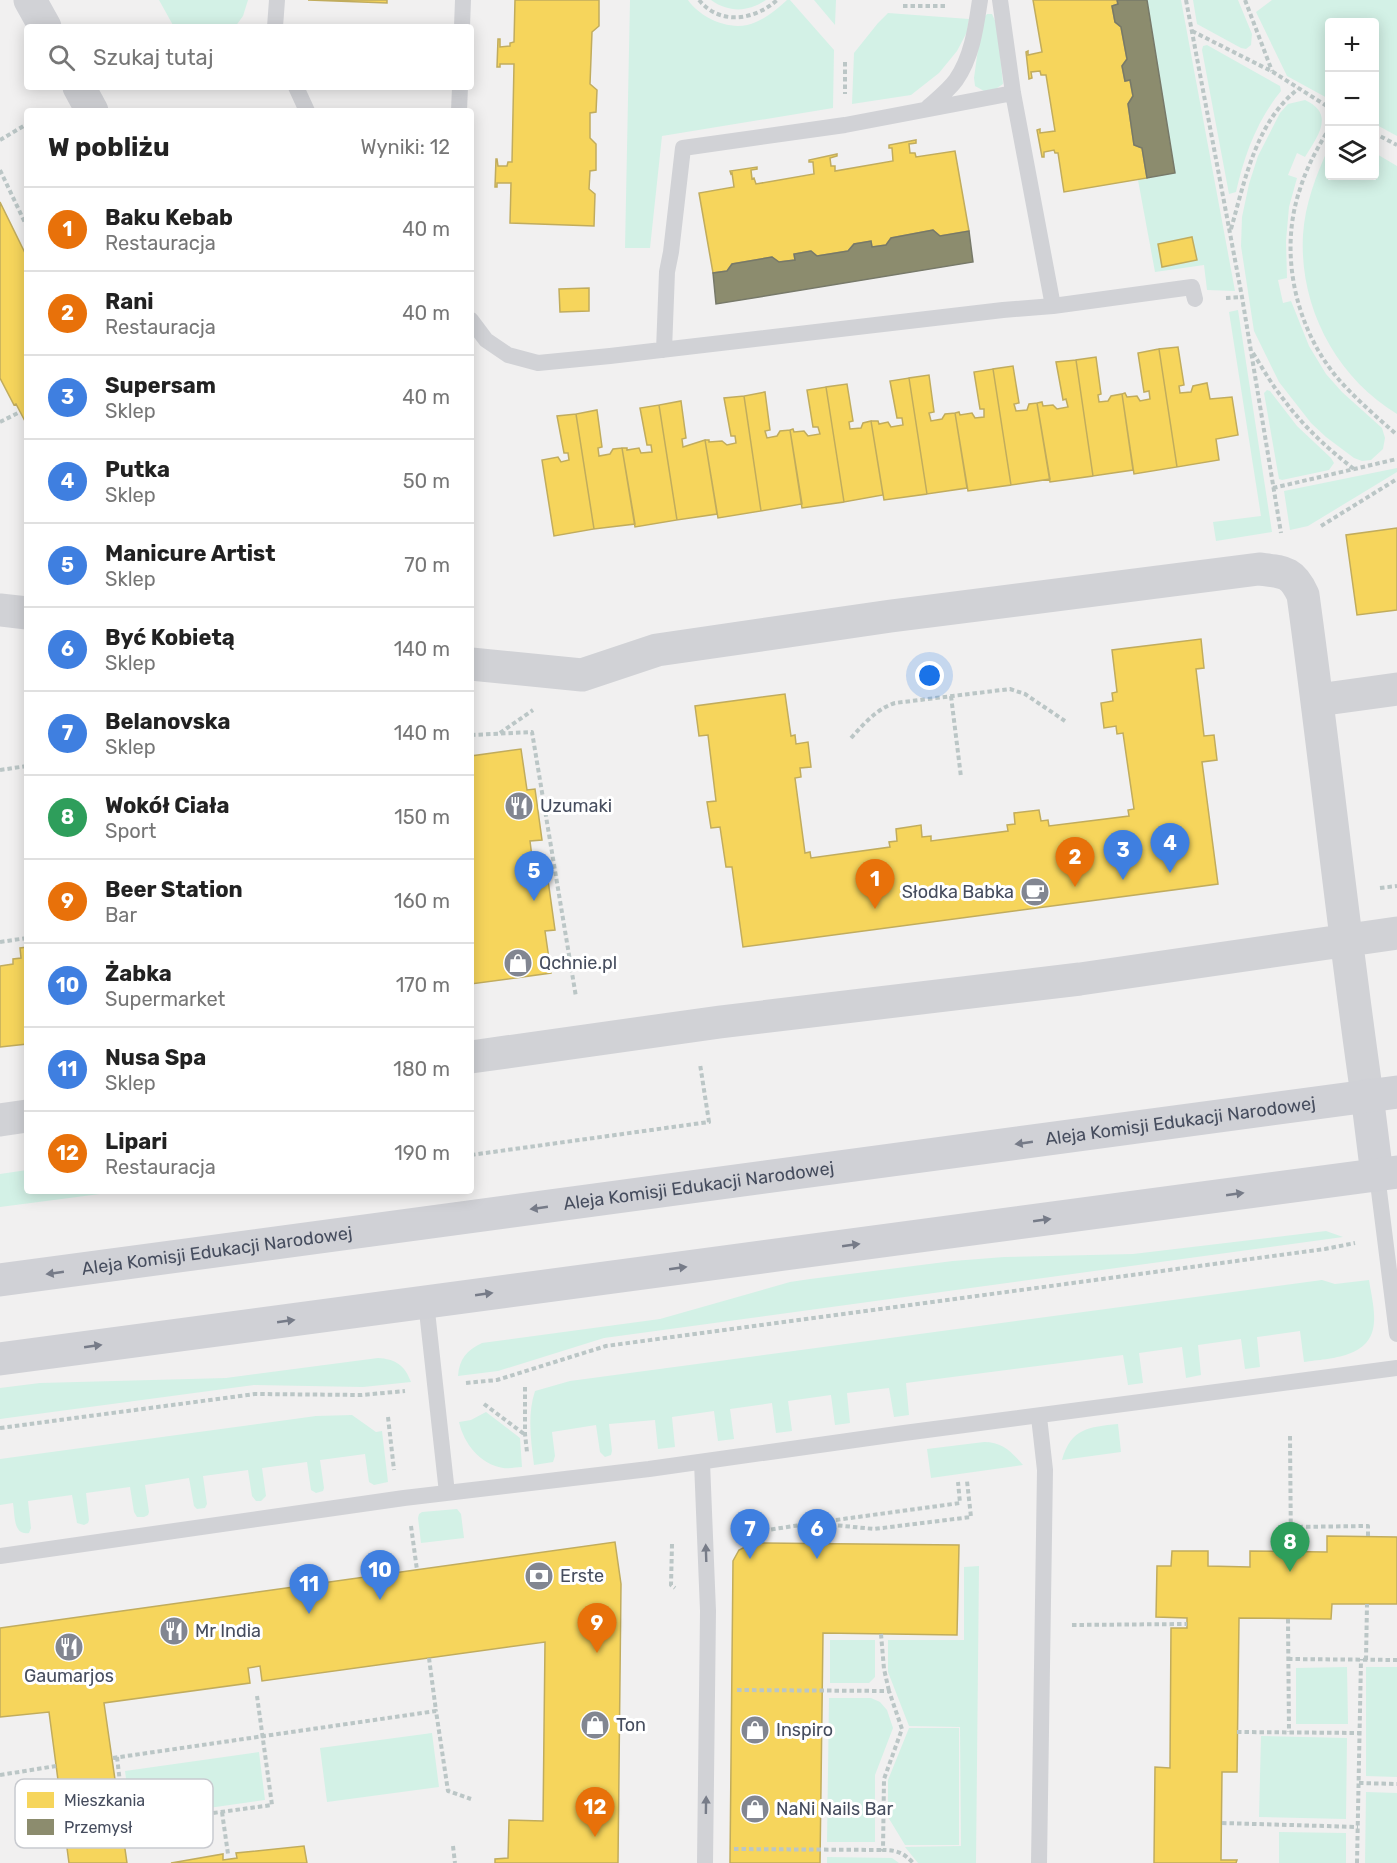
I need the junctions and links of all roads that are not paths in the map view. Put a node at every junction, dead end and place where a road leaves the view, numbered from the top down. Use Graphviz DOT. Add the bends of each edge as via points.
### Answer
graph roads {
  1 [pos="30,0"];
  2 [pos="277,0"];
  3 [pos="463,0"];
  4 [pos="980,0"];
  5 [pos="1000,0"];
  6 [pos="43,24"];
  7 [pos="275,24"];
  8 [pos="462,24"];
  9 [pos="80,90"];
  10 [pos="297,90"];
  11 [pos="460,90"];
  12 [pos="1013,93"];
  13 [pos="90,108"];
  14 [pos="306,108"];
  15 [pos="459,108"];
  16 [pos="926,109"];
  17 [pos="1195,299"];
  18 [pos="1053,306"];
  19 [pos="474,324"];
  20 [pos="664,350"];
  21 [pos="0,610"];
  22 [pos="24,613"];
  23 [pos="474,664"];
  24 [pos="1397,689"];
  25 [pos="1318,700"];
  26 [pos="1397,933"];
  27 [pos="1346,940"];
  28 [pos="474,1056"];
  29 [pos="1382,1094"];
  30 [pos="24,1116"];
  31 [pos="0,1120"];
  32 [pos="1387,1174"];
  33 [pos="0,1280"];
  34 [pos="426,1302"];
  35 [pos="1397,1334"];
  36 [pos="0,1359"];
  37 [pos="1397,1368"];
  38 [pos="1039,1417"];
  39 [pos="702,1462"];
  40 [pos="447,1493"];
  41 [pos="0,1556"];
  42 [pos="705,1863"];
  43 [pos="1039,1863"];
  1 -- 6 [label="street"];
  2 -- 7 [label="lane"];
  3 -- 8 [label="lane"];
  4 -- 16 [label="lane" via="965,63 956,81"];
  5 -- 12 [label="lane"];
  9 -- 13 [label="street"];
  10 -- 14 [label="lane"];
  11 -- 15 [label="lane"];
  12 -- 16 [label="lane"];
  12 -- 18 [label="lane"];
  16 -- 20 [label="lane" via="845,125 683,147 667,272"];
  17 -- 18 [label="lane" via="1192,287"];
  18 -- 20 [label="lane"];
  19 -- 20 [label="lane" via="486,340 508,355 538,363"];
  21 -- 22 [label="street"];
  23 -- 25 [label="street" via="582,675 657,650 1259,569 1286,572 1303,595"];
  24 -- 25 [label="street"];
  25 -- 27 [label="street"];
  26 -- 27 [label="street"];
  27 -- 28 [label="street" via="1080,979"];
  27 -- 29 [label="street"];
  29 -- 32 [label="street"];
  29 -- 33 [label="street, Aleja Komisji Edukacji Narodowej, one-way"];
  30 -- 31 [label="street"];
  34 -- 32 [label="street, one-way"];
  32 -- 35 [label="lane"];
  36 -- 34 [label="street, one-way"];
  34 -- 40 [label="lane"];
  37 -- 38 [label="lane"];
  38 -- 39 [label="lane"];
  38 -- 43 [label="lane" via="1045,1470"];
  39 -- 40 [label="lane"];
  42 -- 39 [label="lane, one-way" via="708,1611"];
  40 -- 41 [label="lane"];
}
